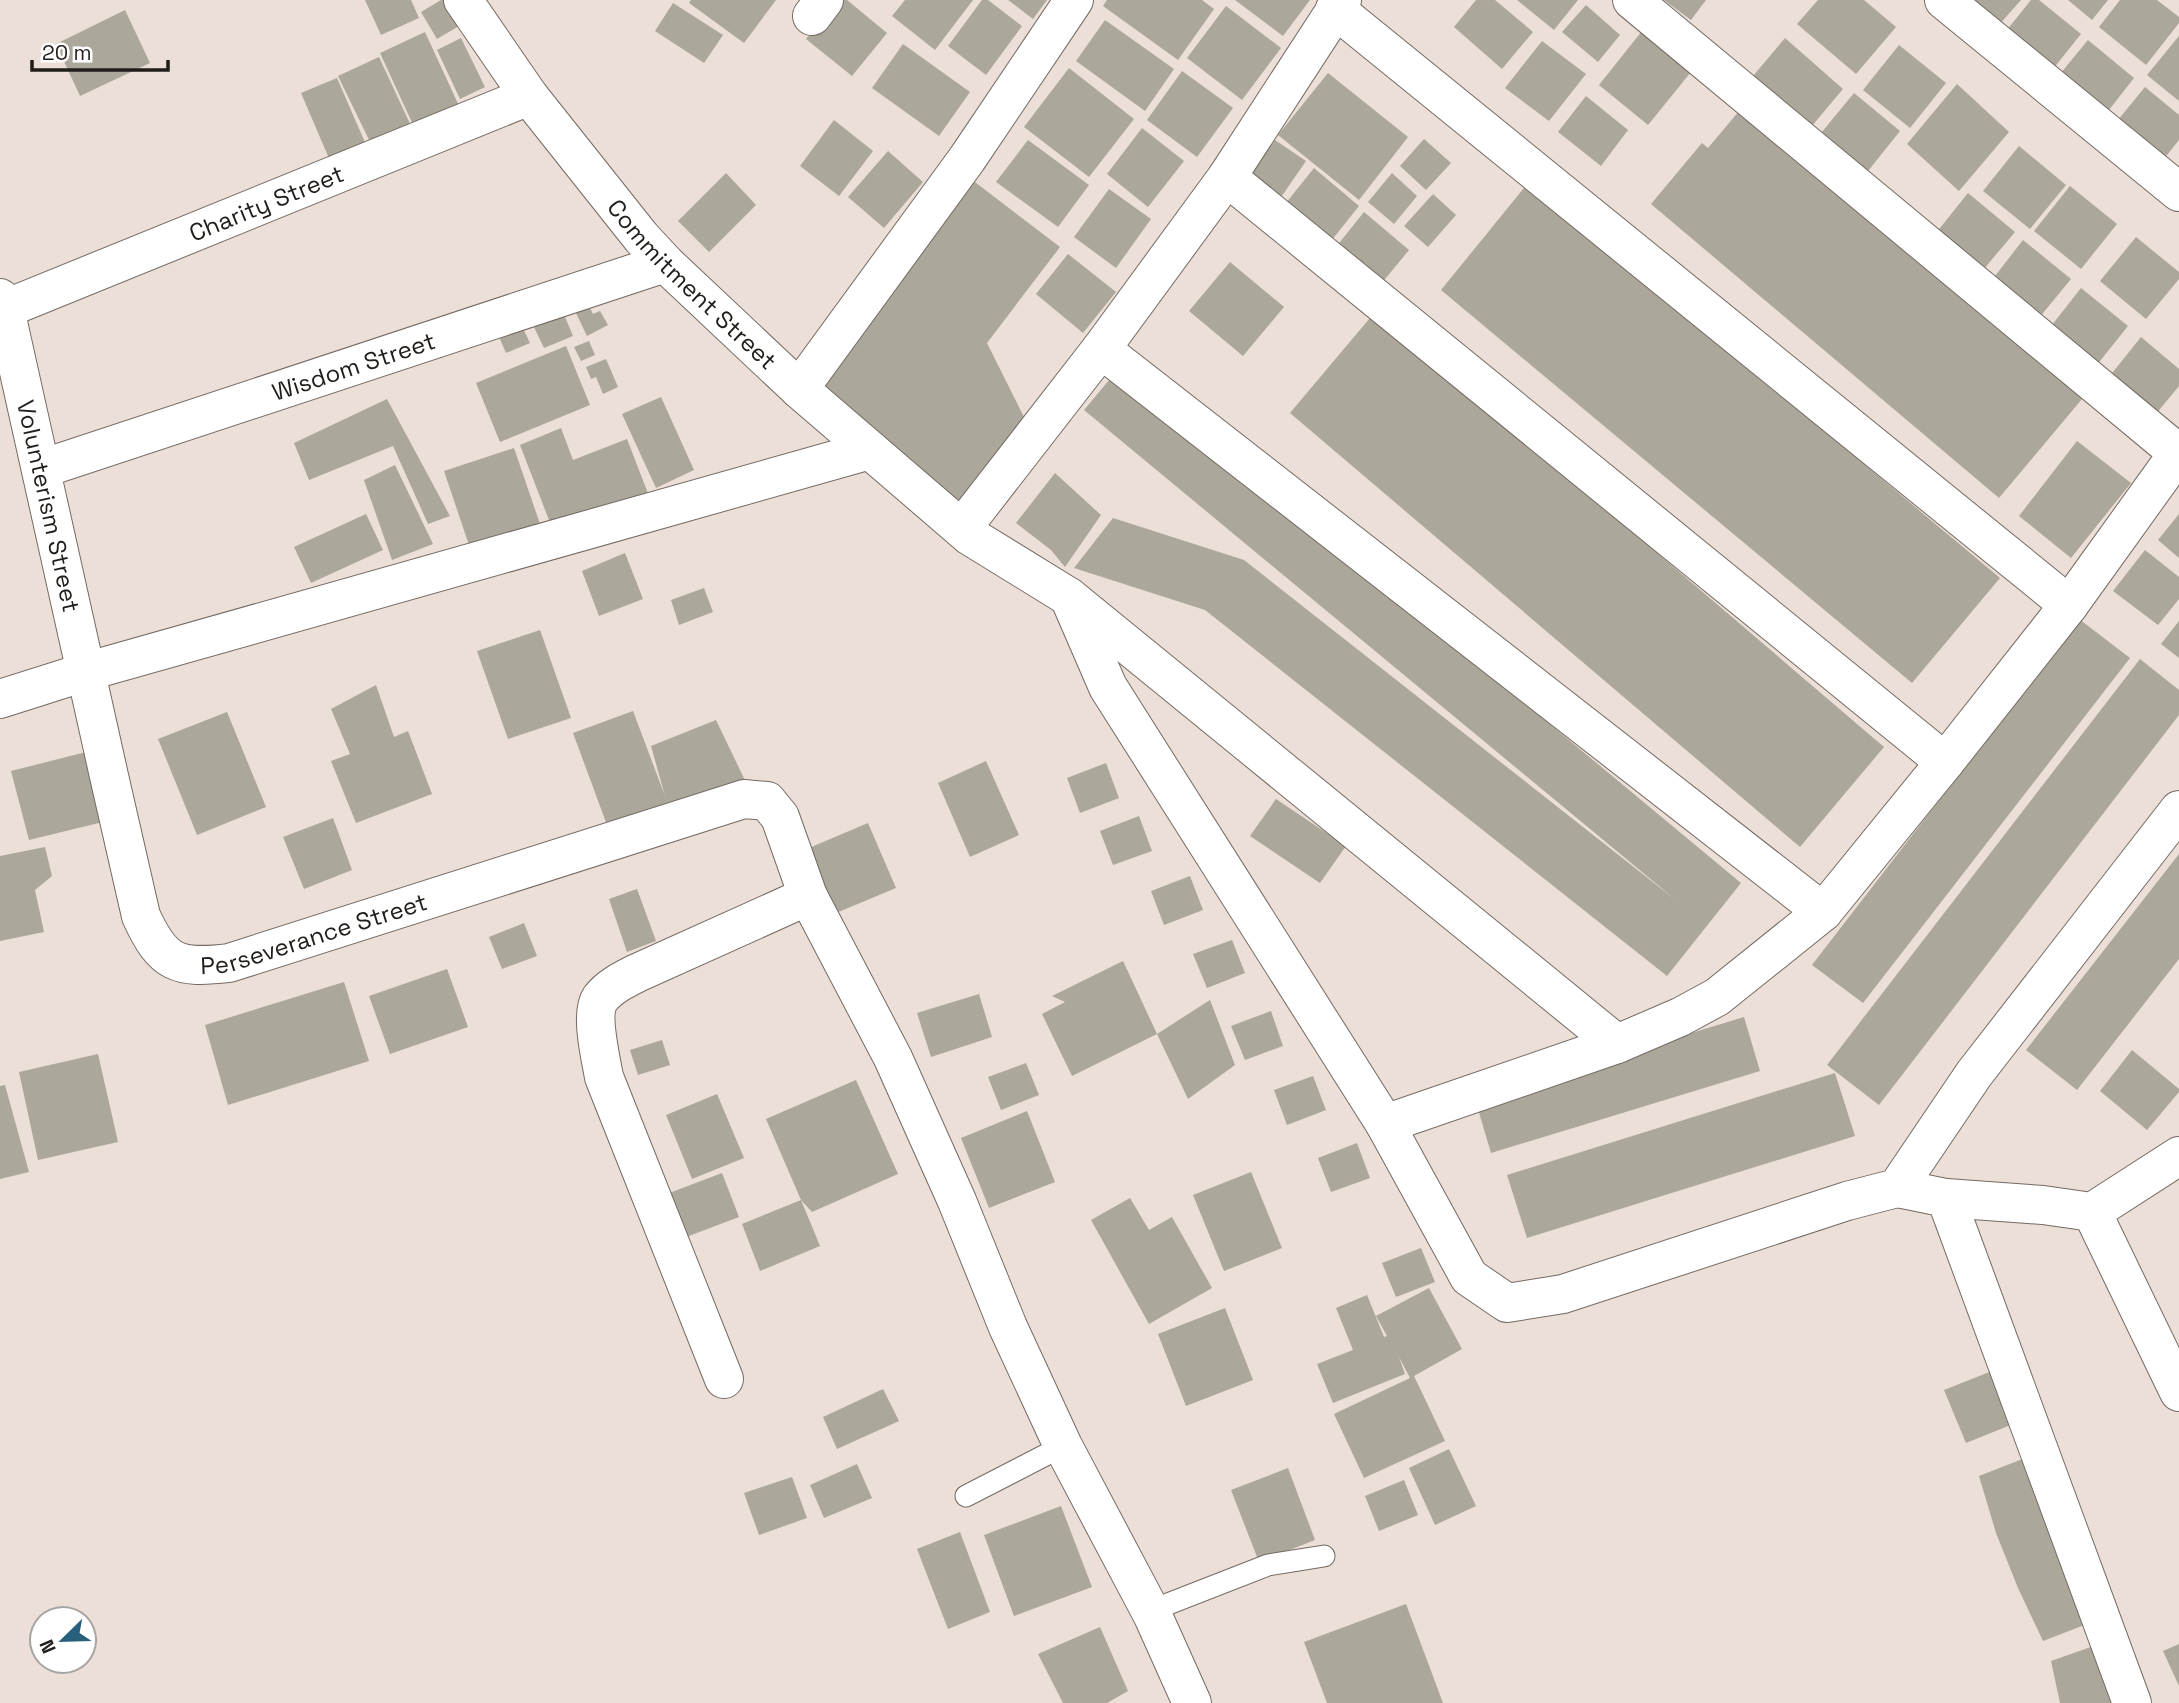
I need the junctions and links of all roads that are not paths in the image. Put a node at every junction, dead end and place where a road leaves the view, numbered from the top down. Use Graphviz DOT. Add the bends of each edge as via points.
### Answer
graph roads {
  1 [pos="463,0"];
  2 [pos="1074,0"];
  3 [pos="1632,0"];
  4 [pos="1944,0"];
  5 [pos="1339,5"];
  6 [pos="528,96"];
  7 [pos="1227,177"];
  8 [pos="2179,192"];
  9 [pos="665,263"];
  10 [pos="2,304"];
  11 [pos="1101,349"];
  12 [pos="799,389"];
  13 [pos="870,450"];
  14 [pos="2179,453"];
  15 [pos="41,469"];
  16 [pos="961,528"];
  17 [pos="1069,597"];
  18 [pos="2069,606"];
  19 [pos="85,672"];
  20 [pos="0,699"];
  21 [pos="1945,762"];
  22 [pos="2179,810"];
  23 [pos="808,896"];
  24 [pos="1823,912"];
  25 [pos="1617,1044"];
  26 [pos="1385,1124"];
  27 [pos="2179,1156"];
  28 [pos="1897,1188"];
  29 [pos="1946,1198"];
  30 [pos="2092,1212"];
  31 [pos="723,1378"];
  32 [pos="2179,1392"];
  33 [pos="1063,1446"];
  34 [pos="966,1496"];
  35 [pos="1324,1556"];
  36 [pos="1150,1612"];
  37 [pos="1192,1703"];
  38 [pos="2132,1703"];
  1 -- 6 [label="street, Commitment Street"];
  2 -- 12 [label="street" via="967,159"];
  3 -- 14 [label="street"];
  4 -- 8 [label="street"];
  5 -- 7 [label="street"];
  5 -- 18 [label="street"];
  6 -- 9 [label="street, Commitment Street"];
  6 -- 10 [label="street, Charity Street"];
  7 -- 11 [label="street"];
  7 -- 21 [label="street"];
  9 -- 12 [label="street, Commitment Street"];
  9 -- 15 [label="street, Wisdom Street"];
  10 -- 15 [label="street, Volunterism Street"];
  11 -- 16 [label="street"];
  11 -- 24 [label="street"];
  12 -- 13 [label="street, Commitment Street"];
  13 -- 16 [label="street, Commitment Street"];
  13 -- 19 [label="street"];
  14 -- 18 [label="street"];
  15 -- 19 [label="street, Volunterism Street"];
  16 -- 17 [label="street, Commitment Street"];
  17 -- 25 [label="street, Commitment Street"];
  17 -- 26 [label="street" via="1108,687"];
  18 -- 21 [label="street"];
  19 -- 20 [label="street"];
  19 -- 23 [label="street, Perseverance Street" via="141,916 152,941 184,965 229,963 744,799 767,801 780,817"];
  21 -- 24 [label="street"];
  22 -- 28 [label="street" via="1974,1074"];
  23 -- 31 [label="street" via="636,973 614,985 598,1002 596,1030 604,1077"];
  23 -- 33 [label="street" via="893,1058"];
  24 -- 25 [label="street" via="1717,998"];
  25 -- 26 [label="street"];
  26 -- 28 [label="street" via="1469,1277 1507,1303 1563,1294"];
  27 -- 30 [label="street"];
  28 -- 29 [label="street"];
  29 -- 30 [label="street"];
  29 -- 38 [label="street"];
  30 -- 32 [label="street"];
  33 -- 34 [label="lane"];
  33 -- 36 [label="street"];
  35 -- 36 [label="lane" via="1268,1565"];
  36 -- 37 [label="street"];
}
